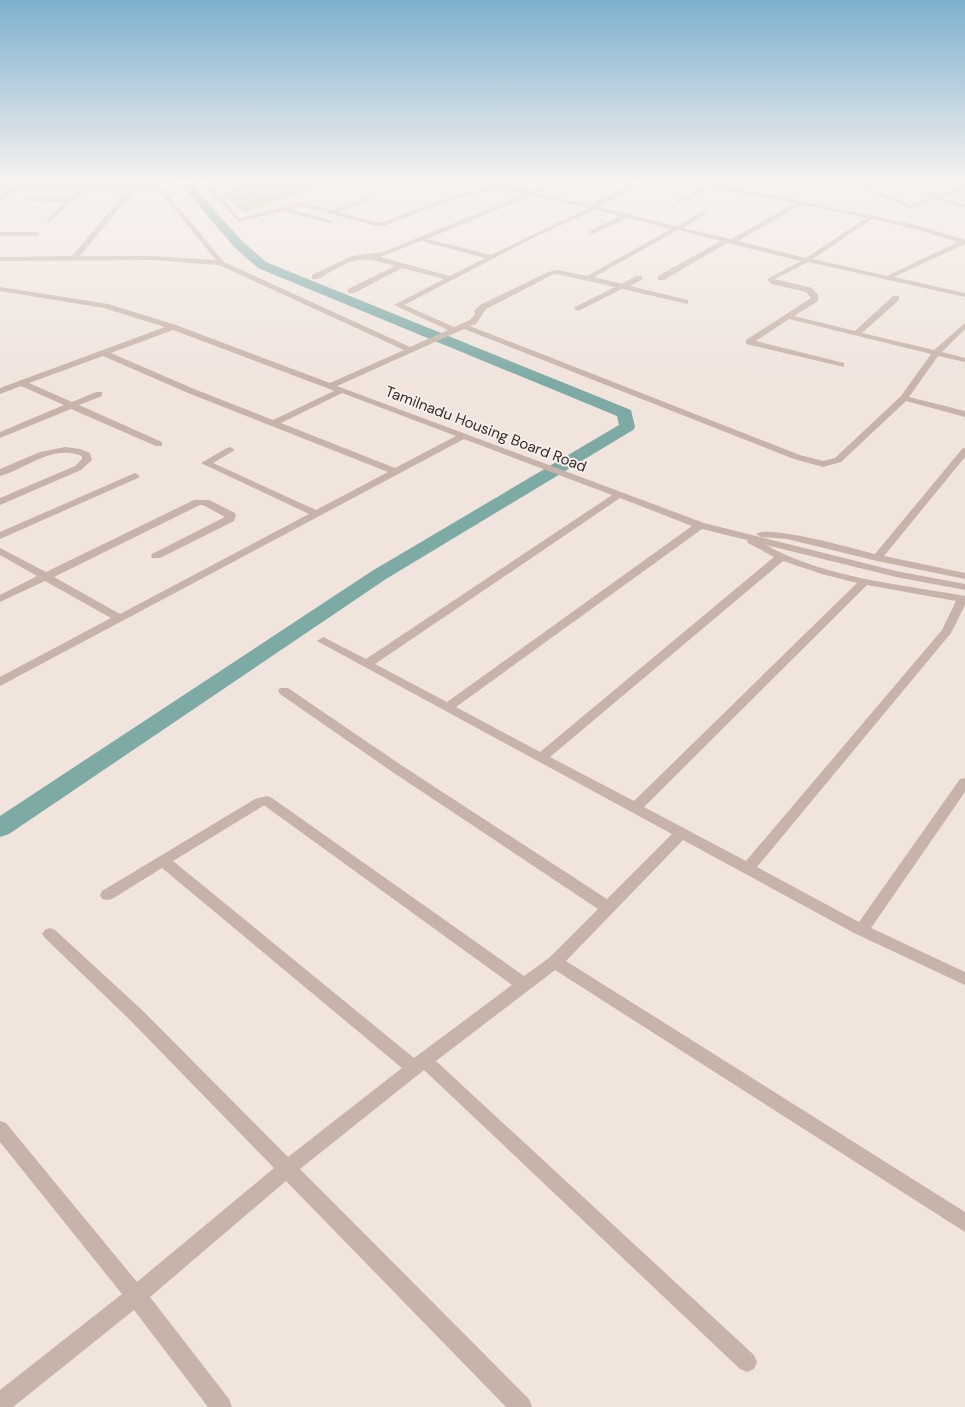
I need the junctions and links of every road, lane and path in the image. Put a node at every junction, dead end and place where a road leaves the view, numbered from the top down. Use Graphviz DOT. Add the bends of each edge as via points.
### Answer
graph roads {
  1 [pos="82,249"];
  2 [pos="212,249"];
  3 [pos="394,249"];
  4 [pos="458,249"];
  5 [pos="508,249"];
  6 [pos="641,249"];
  7 [pos="714,249"];
  8 [pos="763,249"];
  9 [pos="823,249"];
  10 [pos="950,249"];
  11 [pos="372,257"];
  12 [pos="490,257"];
  13 [pos="74,258"];
  14 [pos="0,259"];
  15 [pos="806,260"];
  16 [pos="221,263"];
  17 [pos="401,266"];
  18 [pos="315,277"];
  19 [pos="450,278"];
  20 [pos="588,278"];
  21 [pos="639,278"];
  22 [pos="661,278"];
  23 [pos="887,278"];
  24 [pos="622,287"];
  25 [pos="0,289"];
  26 [pos="351,291"];
  27 [pos="965,295"];
  28 [pos="896,298"];
  29 [pos="686,302"];
  30 [pos="578,309"];
  31 [pos="788,317"];
  32 [pos="965,325"];
  33 [pos="464,326"];
  34 [pos="173,328"];
  35 [pos="450,332"];
  36 [pos="857,333"];
  37 [pos="411,350"];
  38 [pos="102,352"];
  39 [pos="936,353"];
  40 [pos="965,360"];
  41 [pos="841,365"];
  42 [pos="21,383"];
  43 [pos="330,386"];
  44 [pos="340,390"];
  45 [pos="0,391"];
  46 [pos="99,394"];
  47 [pos="904,398"];
  48 [pos="74,405"];
  49 [pos="965,414"];
  50 [pos="272,424"];
  51 [pos="0,435"];
  52 [pos="463,436"];
  53 [pos="159,444"];
  54 [pos="230,450"];
  55 [pos="965,451"];
  56 [pos="396,472"];
  57 [pos="0,473"];
  58 [pos="134,476"];
  59 [pos="0,490"];
  60 [pos="619,495"];
  61 [pos="12,496"];
  62 [pos="0,502"];
  63 [pos="317,514"];
  64 [pos="700,525"];
  65 [pos="0,536"];
  66 [pos="743,536"];
  67 [pos="0,550"];
  68 [pos="156,556"];
  69 [pos="780,557"];
  70 [pos="877,558"];
  71 [pos="44,576"];
  72 [pos="965,576"];
  73 [pos="865,581"];
  74 [pos="964,595"];
  75 [pos="0,599"];
  76 [pos="120,618"];
  77 [pos="323,641"];
  78 [pos="368,664"];
  79 [pos="0,682"];
  80 [pos="284,691"];
  81 [pos="448,707"];
  82 [pos="542,757"];
  83 [pos="965,782"];
  84 [pos="635,808"];
  85 [pos="682,832"];
  86 [pos="163,860"];
  87 [pos="747,870"];
  88 [pos="107,895"];
  89 [pos="606,907"];
  90 [pos="861,930"];
  91 [pos="50,934"];
  92 [pos="555,962"];
  93 [pos="965,980"];
  94 [pos="524,985"];
  95 [pos="419,1064"];
  96 [pos="0,1128"];
  97 [pos="288,1168"];
  98 [pos="965,1223"];
  99 [pos="136,1296"];
  100 [pos="747,1362"];
  101 [pos="0,1404"];
  102 [pos="221,1407"];
  103 [pos="521,1407"];
  1 -- 13 [label="street"];
  2 -- 16 [label="street"];
  3 -- 11 [label="street"];
  4 -- 12 [label="street"];
  5 -- 12 [label="street"];
  6 -- 20 [label="street"];
  7 -- 22 [label="street"];
  8 -- 15 [label="street"];
  9 -- 15 [label="street"];
  10 -- 23 [label="street"];
  11 -- 17 [label="street"];
  11 -- 18 [label="street" via="354,258"];
  12 -- 19 [label="street"];
  13 -- 14 [label="street"];
  13 -- 16 [label="street"];
  15 -- 23 [label="street"];
  15 -- 31 [label="street" via="771,279 809,290 814,295 815,299"];
  16 -- 37 [label="street"];
  17 -- 19 [label="street"];
  17 -- 26 [label="street"];
  19 -- 35 [label="street" via="398,306"];
  20 -- 24 [label="street"];
  20 -- 33 [label="street" via="550,273 483,307 477,318"];
  21 -- 24 [label="street"];
  23 -- 27 [label="street"];
  24 -- 29 [label="street"];
  24 -- 30 [label="street"];
  25 -- 34 [label="street, Tamilnadu Housing Board Road" via="105,306"];
  28 -- 36 [label="street"];
  31 -- 36 [label="street"];
  31 -- 41 [label="street" via="749,342"];
  32 -- 39 [label="street"];
  33 -- 35 [label="street"];
  33 -- 47 [label="street" via="823,464 838,460"];
  34 -- 38 [label="street"];
  34 -- 43 [label="street, Tamilnadu Housing Board Road"];
  35 -- 37 [label="street"];
  36 -- 39 [label="street"];
  37 -- 43 [label="street"];
  38 -- 42 [label="street"];
  38 -- 50 [label="street"];
  39 -- 40 [label="street"];
  39 -- 47 [label="street"];
  42 -- 45 [label="street"];
  42 -- 48 [label="street"];
  43 -- 44 [label="street, Tamilnadu Housing Board Road"];
  44 -- 50 [label="street"];
  44 -- 52 [label="street, Tamilnadu Housing Board Road"];
  46 -- 48 [label="street"];
  47 -- 49 [label="street"];
  48 -- 51 [label="street"];
  48 -- 53 [label="street"];
  50 -- 56 [label="street"];
  52 -- 56 [label="street"];
  52 -- 60 [label="street, Tamilnadu Housing Board Road"];
  54 -- 63 [label="street" via="206,463"];
  55 -- 70 [label="street"];
  56 -- 63 [label="street"];
  57 -- 61 [label="street" via="57,450 74,449 87,455 87,460 78,468"];
  58 -- 65 [label="street"];
  59 -- 61 [label="street"];
  60 -- 64 [label="street, Tamilnadu Housing Board Road"];
  60 -- 78 [label="street"];
  61 -- 62 [label="street"];
  63 -- 76 [label="street"];
  64 -- 66 [label="street, Tamilnadu Housing Board Road"];
  64 -- 81 [label="street"];
  66 -- 69 [label="street"];
  66 -- 70 [label="street" via="787,536"];
  66 -- 74 [label="street, Tamilnadu Housing Board Road" via="896,574"];
  67 -- 71 [label="street"];
  68 -- 71 [label="street" via="230,519 231,515 198,502"];
  69 -- 73 [label="street"];
  69 -- 82 [label="street"];
  70 -- 72 [label="street"];
  71 -- 75 [label="street"];
  71 -- 76 [label="street"];
  73 -- 74 [label="street"];
  73 -- 84 [label="street"];
  74 -- 87 [label="street" via="946,631"];
  76 -- 79 [label="street"];
  77 -- 78 [label="street"];
  78 -- 81 [label="street"];
  80 -- 89 [label="street"];
  81 -- 82 [label="street"];
  82 -- 84 [label="street"];
  83 -- 90 [label="street"];
  84 -- 85 [label="street"];
  85 -- 87 [label="street"];
  85 -- 89 [label="street"];
  86 -- 88 [label="street"];
  86 -- 94 [label="street" via="260,802 269,802"];
  86 -- 95 [label="street"];
  87 -- 90 [label="street"];
  89 -- 92 [label="street"];
  90 -- 93 [label="street"];
  91 -- 97 [label="street" via="136,1015"];
  92 -- 94 [label="street"];
  92 -- 98 [label="street"];
  94 -- 95 [label="street"];
  95 -- 97 [label="street"];
  95 -- 100 [label="street"];
  96 -- 99 [label="street"];
  97 -- 99 [label="street"];
  97 -- 103 [label="street"];
  99 -- 101 [label="street"];
  99 -- 102 [label="street"];
}
